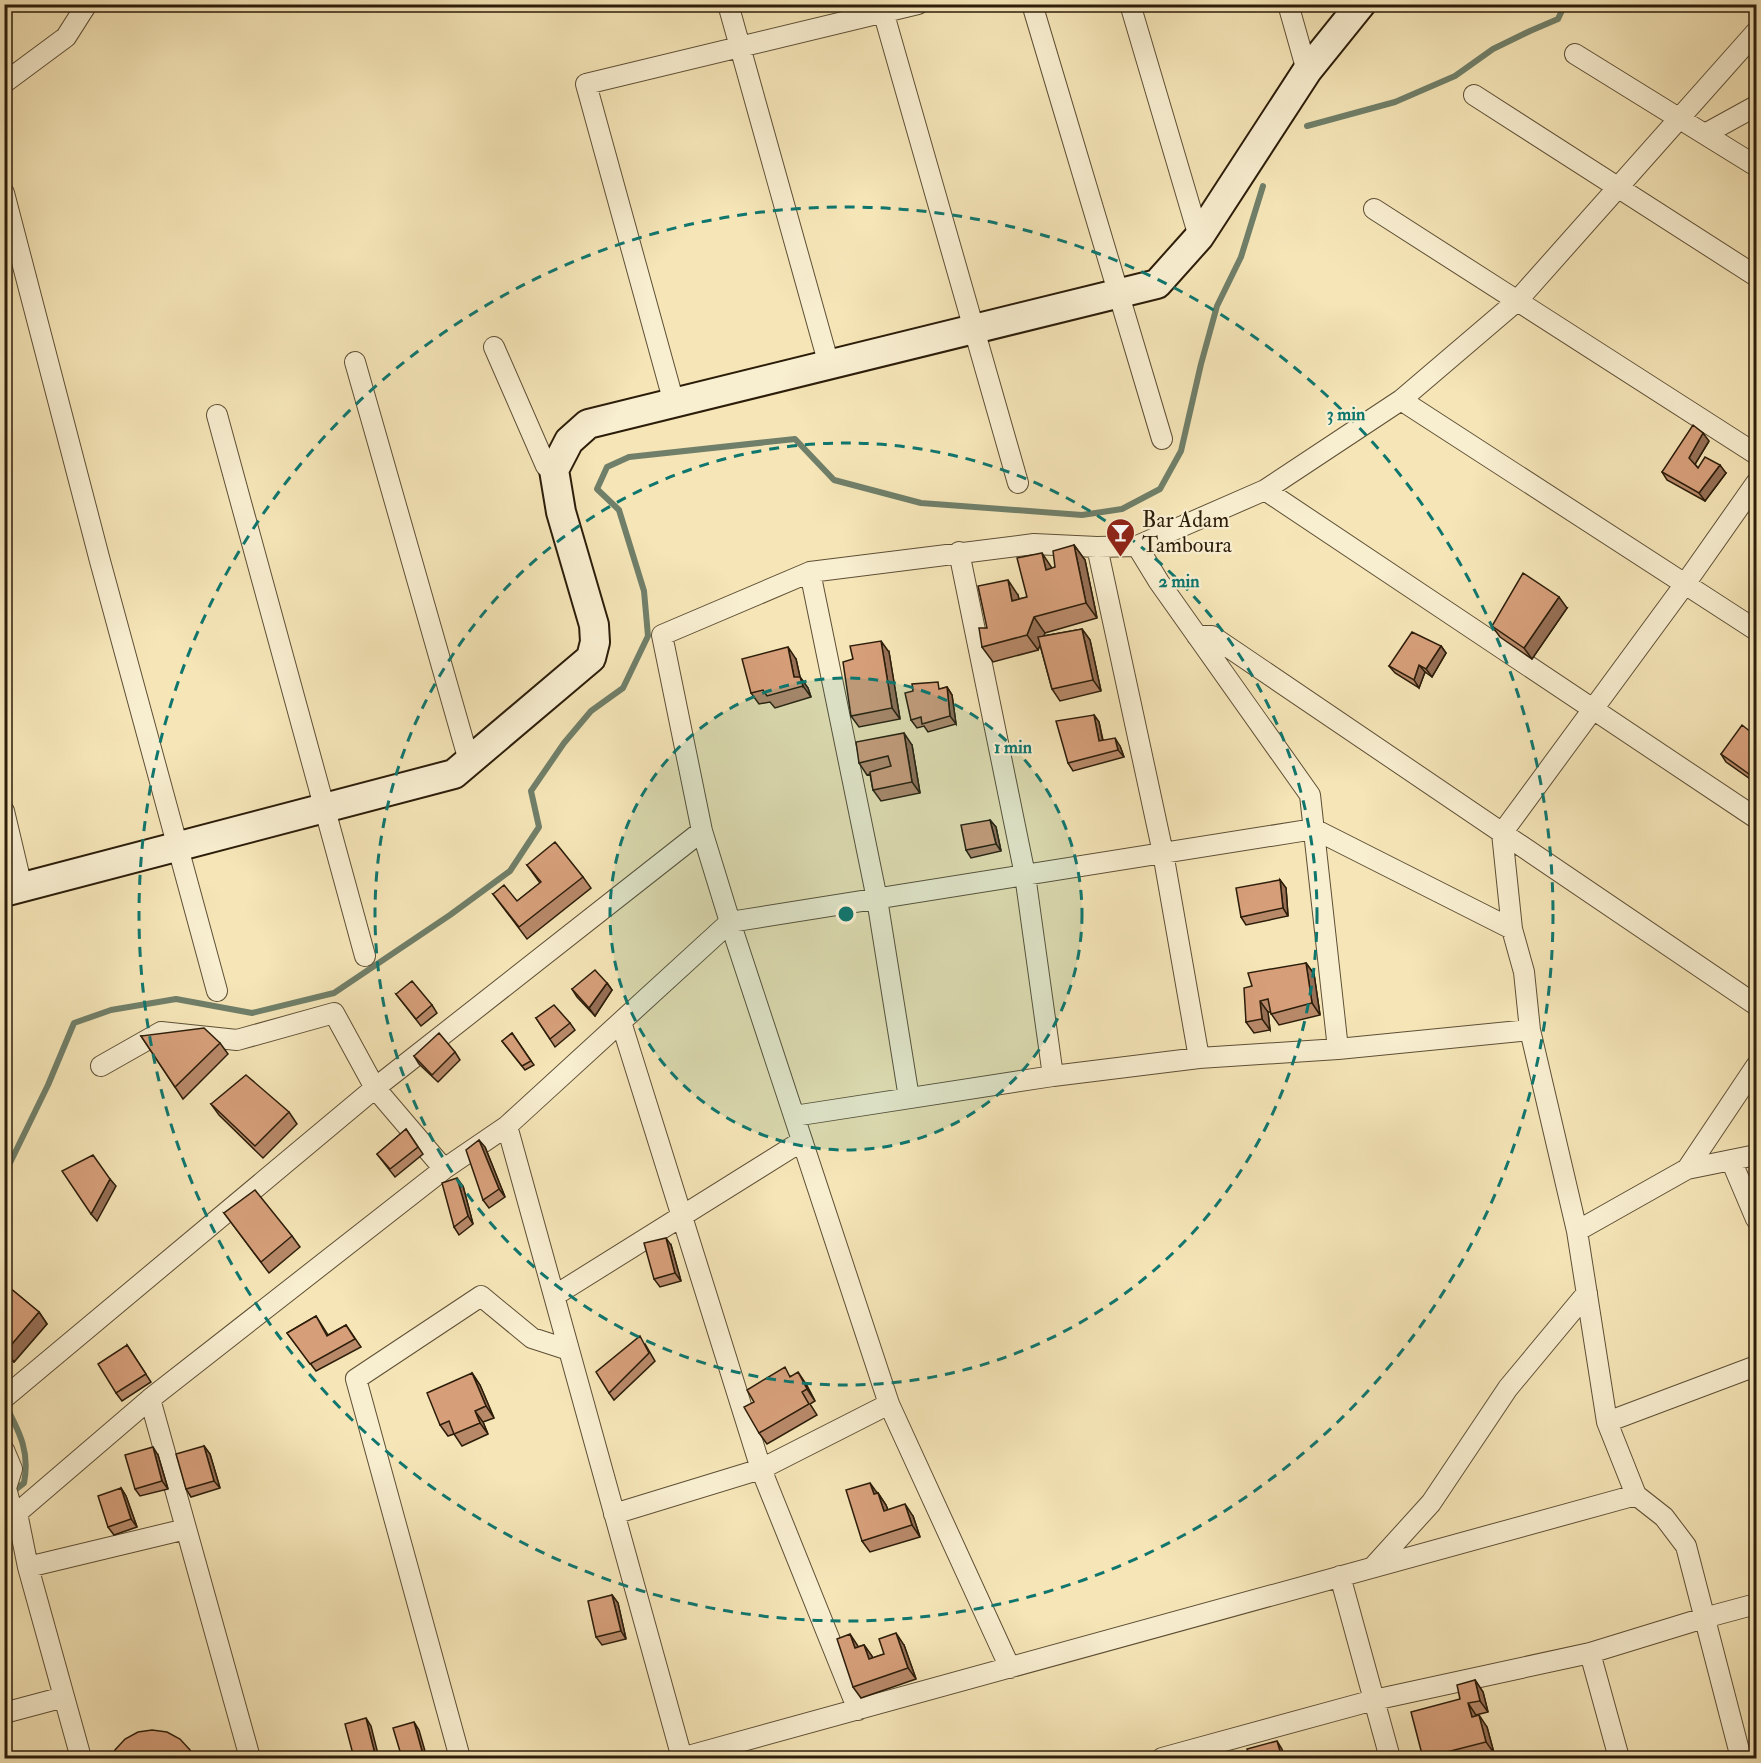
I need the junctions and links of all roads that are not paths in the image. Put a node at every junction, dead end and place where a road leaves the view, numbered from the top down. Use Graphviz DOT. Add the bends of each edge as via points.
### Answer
graph roads {
  1 [pos="87,4"];
  2 [pos="728,4"];
  3 [pos="918,4"];
  4 [pos="1032,4"];
  5 [pos="1130,4"];
  6 [pos="1288,4"];
  7 [pos="1361,4"];
  8 [pos="882,9"];
  9 [pos="1756,32"];
  10 [pos="740,47"];
  11 [pos="1575,54"];
  12 [pos="1307,71"];
  13 [pos="4,83"];
  14 [pos="1474,95"];
  15 [pos="1756,106"];
  16 [pos="1679,118"];
  17 [pos="1705,134"];
  18 [pos="1756,166"];
  19 [pos="1618,187"];
  20 [pos="4,193"];
  21 [pos="1374,209"];
  22 [pos="1198,237"];
  23 [pos="1756,276"];
  24 [pos="1119,294"];
  25 [pos="1517,301"];
  26 [pos="974,329"];
  27 [pos="494,347"];
  28 [pos="355,362"];
  29 [pos="829,365"];
  30 [pos="1401,400"];
  31 [pos="674,403"];
  32 [pos="217,415"];
  33 [pos="1162,439"];
  34 [pos="1756,454"];
  35 [pos="554,470"];
  36 [pos="1018,483"];
  37 [pos="1756,483"];
  38 [pos="1265,490"];
  39 [pos="1137,546"];
  40 [pos="1097,547"];
  41 [pos="958,552"];
  42 [pos="810,572"];
  43 [pos="1685,584"];
  44 [pos="1756,630"];
  45 [pos="1197,636"];
  46 [pos="1593,708"];
  47 [pos="469,761"];
  48 [pos="325,808"];
  49 [pos="4,812"];
  50 [pos="1756,818"];
  51 [pos="1314,829"];
  52 [pos="702,831"];
  53 [pos="1502,833"];
  54 [pos="177,846"];
  55 [pos="1163,853"];
  56 [pos="1025,875"];
  57 [pos="13,889"];
  58 [pos="877,899"];
  59 [pos="730,922"];
  60 [pos="1512,929"];
  61 [pos="365,956"];
  62 [pos="216,991"];
  63 [pos="1756,1005"];
  64 [pos="621,1022"];
  65 [pos="1530,1030"];
  66 [pos="1338,1049"];
  67 [pos="1199,1058"];
  68 [pos="101,1066"];
  69 [pos="1756,1066"];
  70 [pos="1053,1076"];
  71 [pos="375,1088"];
  72 [pos="909,1098"];
  73 [pos="794,1116"];
  74 [pos="507,1126"];
  75 [pos="802,1141"];
  76 [pos="1756,1155"];
  77 [pos="1731,1160"];
  78 [pos="444,1169"];
  79 [pos="1686,1169"];
  80 [pos="682,1216"];
  81 [pos="1756,1219"];
  82 [pos="1577,1231"];
  83 [pos="1587,1293"];
  84 [pos="554,1296"];
  85 [pos="569,1350"];
  86 [pos="1756,1366"];
  87 [pos="4,1398"];
  88 [pos="150,1399"];
  89 [pos="888,1404"];
  90 [pos="1607,1422"];
  91 [pos="4,1450"];
  92 [pos="760,1469"];
  93 [pos="10,1489"];
  94 [pos="1636,1495"];
  95 [pos="615,1514"];
  96 [pos="186,1529"];
  97 [pos="28,1567"];
  98 [pos="1373,1568"];
  99 [pos="1340,1576"];
  100 [pos="1756,1604"];
  101 [pos="1704,1618"];
  102 [pos="1590,1653"];
  103 [pos="1010,1668"];
  104 [pos="64,1697"];
  105 [pos="1374,1700"];
  106 [pos="858,1710"];
  107 [pos="4,1713"];
  108 [pos="1182,1756"];
  109 [pos="81,1758"];
  110 [pos="250,1758"];
  111 [pos="460,1758"];
  112 [pos="682,1758"];
  113 [pos="1162,1758"];
  114 [pos="1390,1758"];
  115 [pos="1619,1758"];
  116 [pos="1741,1758"];
  1 -- 13 [label="street" via="66,37"];
  2 -- 10 [label="street"];
  3 -- 8 [label="street"];
  4 -- 24 [label="street"];
  5 -- 22 [label="street"];
  6 -- 12 [label="street"];
  7 -- 12 [label="street"];
  8 -- 10 [label="street"];
  8 -- 26 [label="street"];
  9 -- 16 [label="street"];
  10 -- 29 [label="street"];
  10 -- 31 [label="street" via="586,84"];
  11 -- 16 [label="street"];
  12 -- 22 [label="street"];
  14 -- 19 [label="street"];
  15 -- 17 [label="street"];
  16 -- 17 [label="street"];
  16 -- 19 [label="street"];
  17 -- 18 [label="street"];
  19 -- 23 [label="street"];
  19 -- 25 [label="street"];
  20 -- 54 [label="street"];
  21 -- 25 [label="street"];
  22 -- 24 [label="street" via="1157,284"];
  24 -- 26 [label="street"];
  24 -- 33 [label="street"];
  25 -- 30 [label="street"];
  25 -- 34 [label="street"];
  26 -- 29 [label="street"];
  26 -- 36 [label="street"];
  27 -- 35 [label="street" via="546,466"];
  28 -- 47 [label="street"];
  29 -- 31 [label="street"];
  30 -- 38 [label="street"];
  30 -- 43 [label="street"];
  31 -- 35 [label="street" via="588,424 568,441"];
  32 -- 48 [label="street"];
  35 -- 47 [label="street" via="561,512 594,625 591,658"];
  37 -- 43 [label="street"];
  38 -- 39 [label="street"];
  38 -- 46 [label="street"];
  39 -- 40 [label="street"];
  39 -- 45 [label="street"];
  40 -- 41 [label="street" via="1034,543"];
  40 -- 55 [label="street"];
  41 -- 42 [label="street"];
  41 -- 56 [label="street"];
  42 -- 52 [label="street" via="662,635"];
  42 -- 58 [label="street"];
  43 -- 44 [label="street"];
  43 -- 46 [label="street"];
  45 -- 51 [label="street" via="1310,795"];
  45 -- 53 [label="street" via="1212,636"];
  46 -- 50 [label="street"];
  46 -- 53 [label="street"];
  47 -- 48 [label="street" via="454,774"];
  48 -- 54 [label="street"];
  48 -- 61 [label="street"];
  49 -- 57 [label="street"];
  51 -- 55 [label="street"];
  51 -- 60 [label="street"];
  51 -- 66 [label="street"];
  52 -- 59 [label="street"];
  52 -- 71 [label="street"];
  53 -- 60 [label="street"];
  53 -- 63 [label="street"];
  54 -- 57 [label="street"];
  54 -- 62 [label="street"];
  55 -- 56 [label="street"];
  55 -- 67 [label="street"];
  56 -- 58 [label="street"];
  56 -- 70 [label="street"];
  58 -- 59 [label="street"];
  58 -- 72 [label="street"];
  59 -- 64 [label="street"];
  59 -- 73 [label="street"];
  60 -- 65 [label="street" via="1524,972"];
  64 -- 74 [label="street"];
  64 -- 80 [label="street"];
  65 -- 66 [label="street"];
  65 -- 82 [label="street"];
  66 -- 67 [label="street"];
  67 -- 70 [label="street"];
  68 -- 71 [label="street" via="161,1032 237,1040 334,1013"];
  69 -- 79 [label="street"];
  70 -- 72 [label="street"];
  71 -- 78 [label="street"];
  71 -- 87 [label="street"];
  72 -- 73 [label="street"];
  73 -- 75 [label="street"];
  74 -- 78 [label="street"];
  74 -- 84 [label="street"];
  75 -- 80 [label="street"];
  75 -- 89 [label="street"];
  76 -- 77 [label="street"];
  77 -- 79 [label="street"];
  77 -- 81 [label="street"];
  78 -- 88 [label="street"];
  79 -- 82 [label="street"];
  80 -- 84 [label="street"];
  80 -- 92 [label="street"];
  82 -- 83 [label="street"];
  83 -- 90 [label="street"];
  83 -- 98 [label="street" via="1508,1388 1431,1503"];
  84 -- 85 [label="street"];
  85 -- 95 [label="street"];
  85 -- 111 [label="street" via="532,1338 481,1296 356,1379"];
  86 -- 90 [label="street"];
  88 -- 93 [label="street"];
  88 -- 96 [label="street"];
  89 -- 92 [label="street"];
  89 -- 103 [label="street"];
  90 -- 94 [label="street"];
  91 -- 93 [label="street"];
  92 -- 95 [label="street"];
  92 -- 106 [label="street"];
  93 -- 97 [label="street"];
  94 -- 98 [label="street"];
  94 -- 101 [label="street" via="1664,1517 1686,1546"];
  95 -- 112 [label="street"];
  96 -- 97 [label="street"];
  96 -- 110 [label="street"];
  97 -- 104 [label="street"];
  98 -- 99 [label="street"];
  99 -- 103 [label="street"];
  99 -- 105 [label="street"];
  100 -- 101 [label="street"];
  101 -- 102 [label="street"];
  101 -- 116 [label="street"];
  102 -- 105 [label="street"];
  102 -- 115 [label="street"];
  103 -- 106 [label="street"];
  104 -- 107 [label="street"];
  104 -- 109 [label="street"];
  105 -- 108 [label="street"];
  105 -- 114 [label="street"];
  106 -- 112 [label="street"];
  108 -- 113 [label="street"];
}
